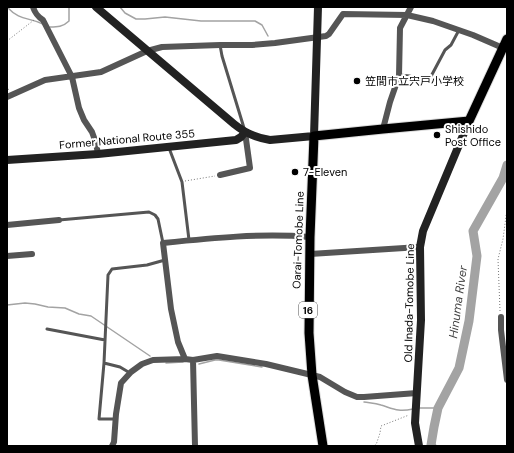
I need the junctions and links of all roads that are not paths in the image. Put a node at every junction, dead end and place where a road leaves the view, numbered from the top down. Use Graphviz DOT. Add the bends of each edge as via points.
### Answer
graph roads {
  1 [pos="33,7"];
  2 [pos="96,7"];
  3 [pos="318,7"];
  4 [pos="411,7"];
  5 [pos="407,15"];
  6 [pos="459,30"];
  7 [pos="317,37"];
  8 [pos="507,39"];
  9 [pos="220,45"];
  10 [pos="503,48"];
  11 [pos="147,51"];
  12 [pos="398,75"];
  13 [pos="72,77"];
  14 [pos="7,97"];
  15 [pos="469,121"];
  16 [pos="383,129"];
  17 [pos="244,132"];
  18 [pos="314,136"];
  19 [pos="168,147"];
  20 [pos="98,154"];
  21 [pos="7,160"];
  22 [pos="220,175"];
  23 [pos="59,220"];
  24 [pos="7,225"];
  25 [pos="310,237"];
  26 [pos="189,240"];
  27 [pos="163,243"];
  28 [pos="420,247"];
  29 [pos="32,254"];
  30 [pos="310,254"];
  31 [pos="7,256"];
  32 [pos="165,260"];
  33 [pos="501,316"];
  34 [pos="47,329"];
  35 [pos="105,340"];
  36 [pos="185,358"];
  37 [pos="193,360"];
  38 [pos="104,363"];
  39 [pos="130,373"];
  40 [pos="312,375"];
  41 [pos="507,380"];
  42 [pos="417,393"];
  43 [pos="116,419"];
  44 [pos="112,446"];
  45 [pos="195,446"];
  46 [pos="323,446"];
  47 [pos="419,446"];
  1 -- 13 [label="street" via="38,17 43,20"];
  2 -- 11 [label="street"];
  3 -- 7 [label="street"];
  4 -- 5 [label="street"];
  5 -- 6 [label="street"];
  5 -- 7 [label="street" via="343,14 329,34"];
  5 -- 12 [label="street" via="400,28"];
  6 -- 10 [label="street"];
  6 -- 12 [label="lane" via="428,82 418,82 411,76"];
  7 -- 9 [label="street" via="252,45"];
  7 -- 18 [label="street"];
  8 -- 10 [label="main road"];
  9 -- 11 [label="street"];
  9 -- 17 [label="lane"];
  10 -- 15 [label="main road"];
  11 -- 13 [label="street" via="101,72"];
  11 -- 17 [label="street"];
  12 -- 16 [label="street"];
  13 -- 14 [label="street" via="45,80"];
  13 -- 20 [label="street" via="79,108 92,132"];
  15 -- 16 [label="main road"];
  15 -- 28 [label="street, Old Inada-Tomobe Line" via="423,231"];
  16 -- 18 [label="main road"];
  17 -- 18 [label="street" via="270,140"];
  17 -- 19 [label="street, Former National Route 355" via="236,140"];
  17 -- 22 [label="street" via="250,168"];
  18 -- 25 [label="main road, Oarai-Tomobe Line / 16"];
  19 -- 20 [label="street, Former National Route 355"];
  19 -- 26 [label="lane" via="182,182"];
  20 -- 21 [label="street, Former National Route 355"];
  23 -- 24 [label="street"];
  23 -- 27 [label="lane" via="149,212 158,219"];
  25 -- 26 [label="street" via="269,235"];
  25 -- 30 [label="main road, Oarai-Tomobe Line / 16"];
  26 -- 27 [label="street"];
  27 -- 32 [label="street"];
  28 -- 30 [label="street"];
  28 -- 42 [label="street, Old Inada-Tomobe Line" via="421,320"];
  29 -- 31 [label="street"];
  30 -- 40 [label="main road, Oarai-Tomobe Line / 16" via="308,333"];
  32 -- 35 [label="lane" via="112,270 108,275"];
  32 -- 36 [label="street" via="171,309 178,342"];
  33 -- 41 [label="street"];
  34 -- 35 [label="lane"];
  35 -- 38 [label="lane"];
  36 -- 37 [label="street"];
  36 -- 39 [label="street" via="153,360"];
  37 -- 40 [label="street" via="217,356"];
  37 -- 45 [label="street"];
  38 -- 39 [label="lane" via="120,367"];
  38 -- 43 [label="lane" via="99,420"];
  39 -- 43 [label="street" via="121,383"];
  40 -- 42 [label="street" via="357,397"];
  40 -- 46 [label="main road, Oarai-Tomobe Line / 16"];
  42 -- 47 [label="street, Old Inada-Tomobe Line" via="415,423"];
  43 -- 44 [label="street"];
}
